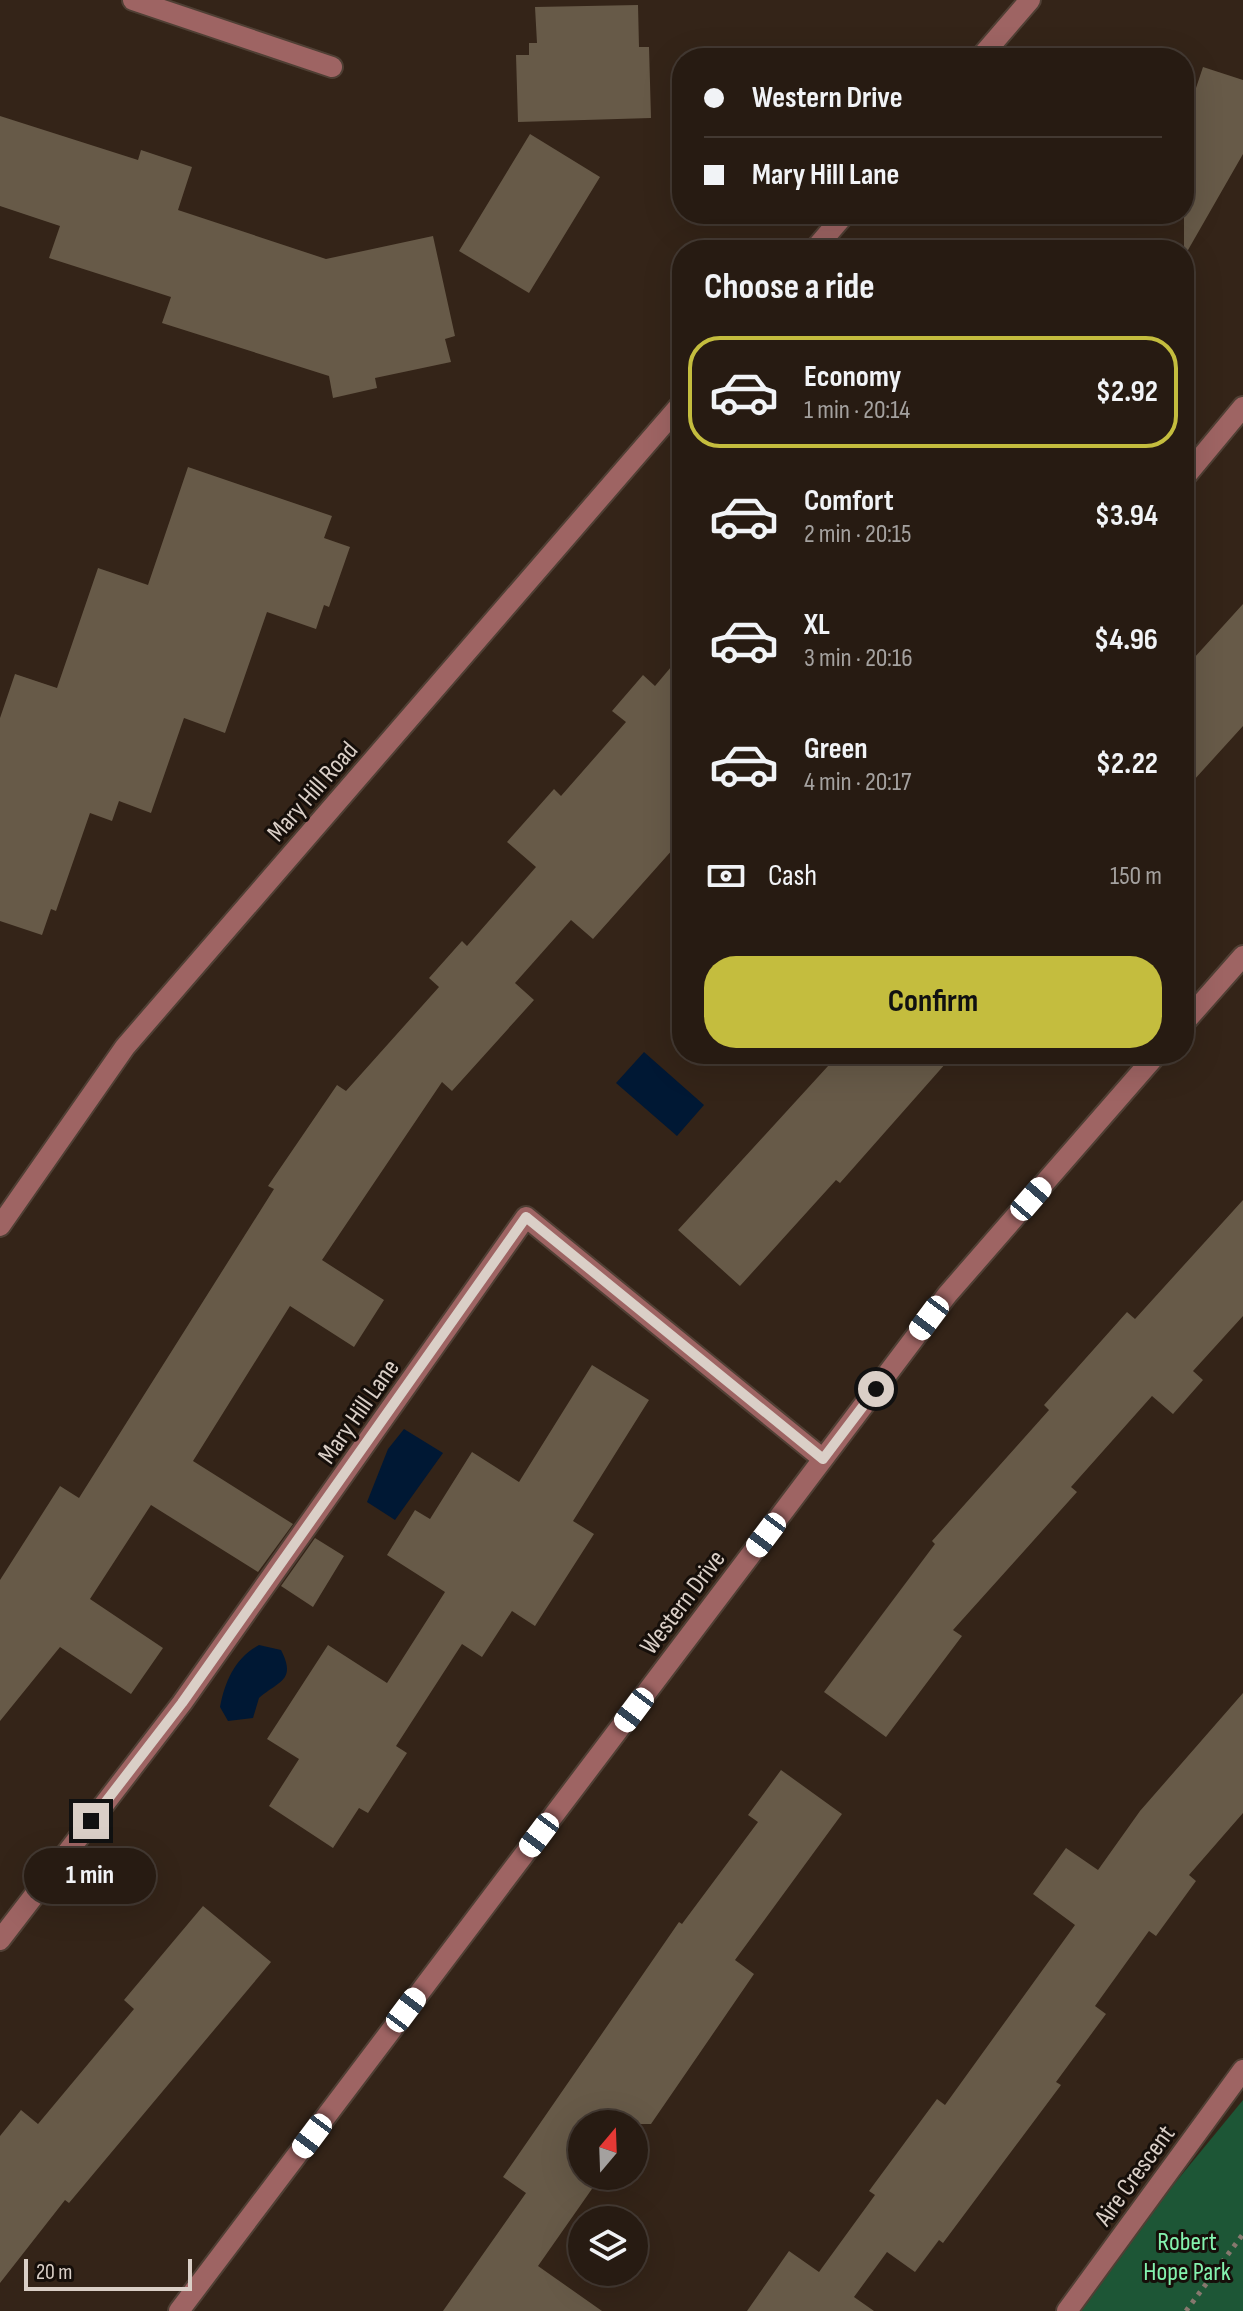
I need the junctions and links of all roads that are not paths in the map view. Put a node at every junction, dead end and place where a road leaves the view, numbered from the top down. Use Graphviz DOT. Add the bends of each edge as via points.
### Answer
graph roads {
  1 [pos="133,0"];
  2 [pos="1030,0"];
  3 [pos="989,48"];
  4 [pos="332,67"];
  5 [pos="836,224"];
  6 [pos="823,240"];
  7 [pos="1243,407"];
  8 [pos="672,415"];
  9 [pos="1194,466"];
  10 [pos="1243,956"];
  11 [pos="1194,1012"];
  12 [pos="1148,1064"];
  13 [pos="0,1226"];
  14 [pos="823,1459"];
  15 [pos="0,1940"];
  16 [pos="1243,2070"];
  17 [pos="179,2311"];
  18 [pos="1067,2311"];
  1 -- 4 [label="street"];
  2 -- 3 [label="street"];
  5 -- 6 [label="street"];
  7 -- 9 [label="street"];
  8 -- 13 [label="street, Mary Hill Road" via="125,1047"];
  10 -- 11 [label="street"];
  12 -- 14 [label="street, Western Drive" via="947,1295"];
  14 -- 15 [label="street, Mary Hill Lane" via="526,1217 182,1703"];
  14 -- 17 [label="street, Western Drive"];
  16 -- 18 [label="street, Aire Crescent"];
}
